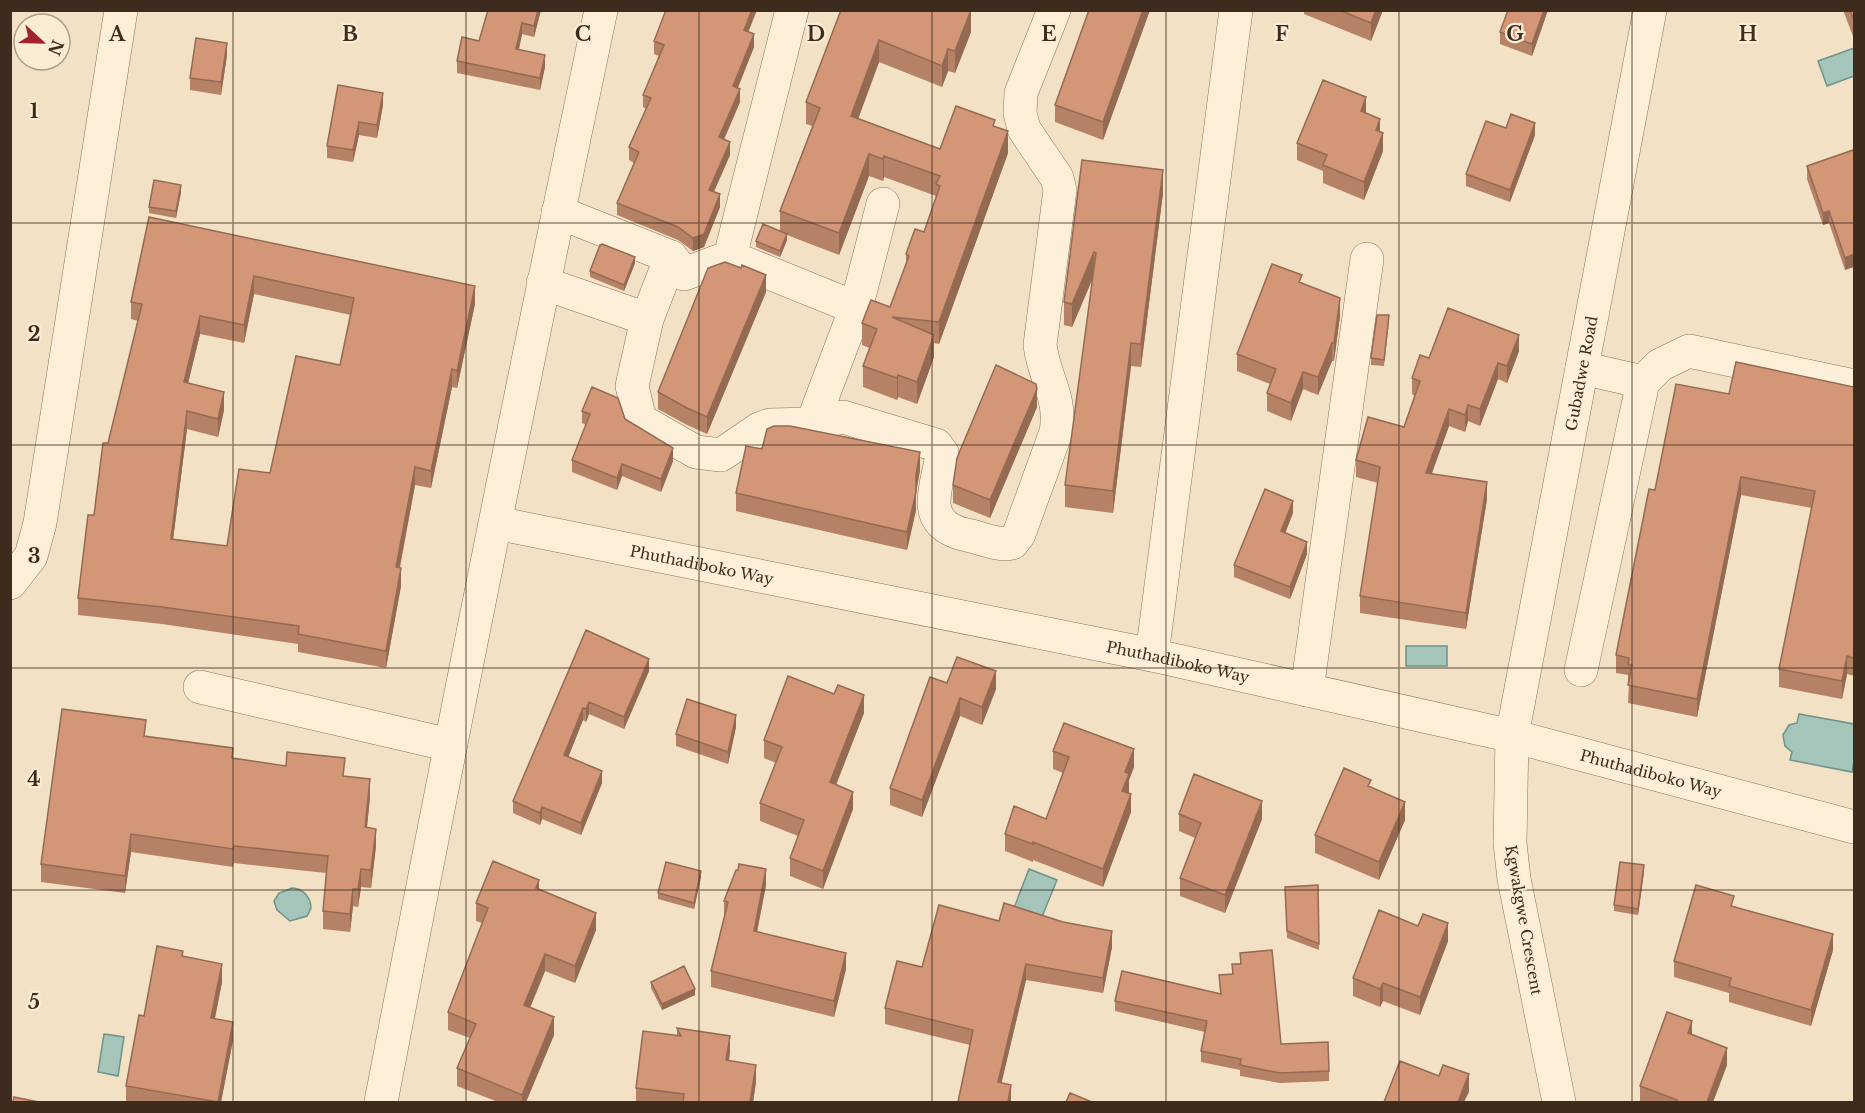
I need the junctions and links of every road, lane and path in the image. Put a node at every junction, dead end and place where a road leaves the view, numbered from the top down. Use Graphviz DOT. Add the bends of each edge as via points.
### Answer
graph roads {
  1 [pos="121,10"];
  2 [pos="601,10"];
  3 [pos="792,10"];
  4 [pos="1054,10"];
  5 [pos="1236,10"];
  6 [pos="1650,10"];
  7 [pos="883,204"];
  8 [pos="558,212"];
  9 [pos="671,257"];
  10 [pos="730,257"];
  11 [pos="1366,259"];
  12 [pos="543,283"];
  13 [pos="856,308"];
  14 [pos="646,319"];
  15 [pos="1582,368"];
  16 [pos="1643,382"];
  17 [pos="1854,386"];
  18 [pos="812,424"];
  19 [pos="496,523"];
  20 [pos="10,583"];
  21 [pos="1152,655"];
  22 [pos="1581,670"];
  23 [pos="200,687"];
  24 [pos="1307,690"];
  25 [pos="1512,736"];
  26 [pos="450,745"];
  27 [pos="1854,827"];
  28 [pos="381,1102"];
  29 [pos="1559,1102"];
  1 -- 20 [label="street" via="40,524 32,556"];
  2 -- 8 [label="street"];
  3 -- 10 [label="street"];
  4 -- 18 [label="street" via="1021,93 1020,113 1024,129 1057,178 1060,190 1040,345 1058,418 1018,534 1011,543 1002,544 944,525 934,508 942,456 936,445 843,417"];
  5 -- 21 [label="street"];
  6 -- 15 [label="street, Gubadwe Road"];
  7 -- 13 [label="street"];
  8 -- 9 [label="street"];
  8 -- 12 [label="street"];
  9 -- 10 [label="street" via="684,274"];
  9 -- 14 [label="street"];
  10 -- 13 [label="street"];
  11 -- 24 [label="street"];
  12 -- 14 [label="street"];
  12 -- 19 [label="street"];
  13 -- 18 [label="street"];
  14 -- 18 [label="street" via="632,386 640,420 696,452 721,455 770,425"];
  15 -- 16 [label="street"];
  15 -- 25 [label="street, Gubadwe Road"];
  16 -- 17 [label="street" via="1660,365 1689,351"];
  16 -- 22 [label="street"];
  19 -- 21 [label="street, Phuthadiboko Way"];
  19 -- 26 [label="street"];
  21 -- 24 [label="street, Phuthadiboko Way"];
  23 -- 26 [label="street"];
  24 -- 25 [label="street, Phuthadiboko Way"];
  25 -- 27 [label="street, Phuthadiboko Way"];
  25 -- 29 [label="street, Kgwakgwe Crescent" via="1510,843 1514,879"];
  26 -- 28 [label="street"];
}
